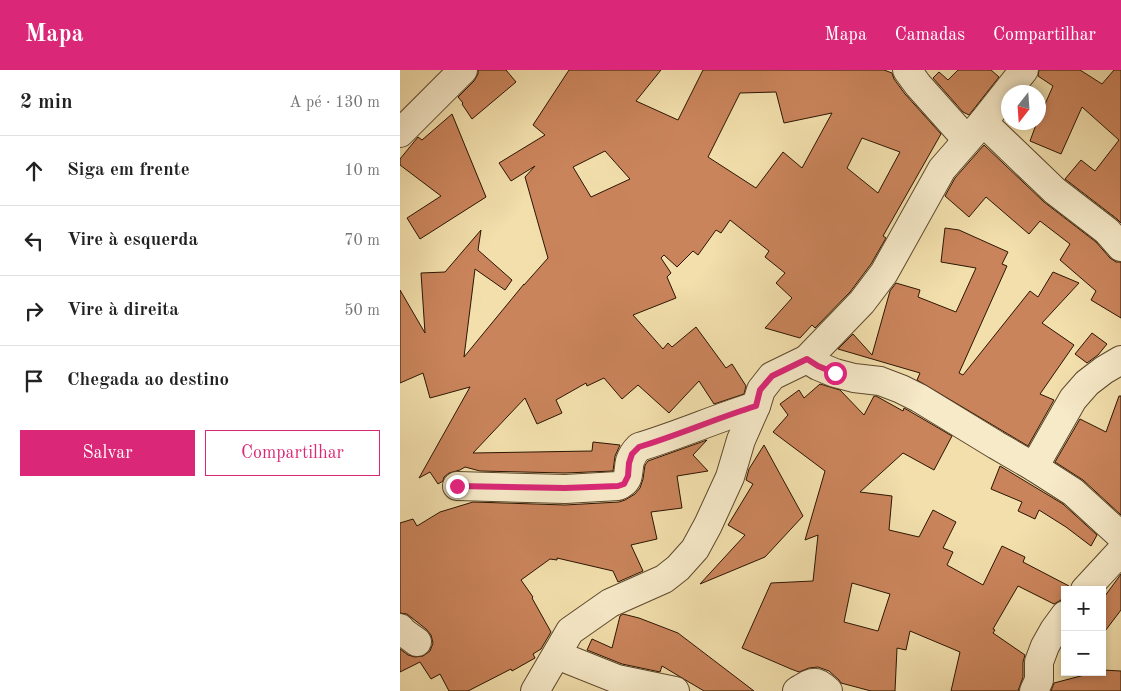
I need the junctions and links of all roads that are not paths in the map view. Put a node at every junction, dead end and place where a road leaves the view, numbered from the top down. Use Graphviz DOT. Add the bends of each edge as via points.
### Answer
graph roads {
  1 [pos="463,70"];
  2 [pos="906,70"];
  3 [pos="1024,70"];
  4 [pos="975,131"];
  5 [pos="400,133"];
  6 [pos="1121,247"];
  7 [pos="807,359"];
  8 [pos="1121,360"];
  9 [pos="756,406"];
  10 [pos="1034,467"];
  11 [pos="457,486"];
  12 [pos="1121,536"];
  13 [pos="1121,551"];
  14 [pos="1089,586"];
  15 [pos="1061,620"];
  16 [pos="557,655"];
  17 [pos="535,691"];
  18 [pos="675,691"];
  19 [pos="797,691"];
  20 [pos="828,691"];
  21 [pos="1034,691"];
  1 -- 5 [label="street"];
  2 -- 4 [label="street" via="918,85"];
  3 -- 4 [label="street"];
  4 -- 6 [label="street" via="1107,231"];
  4 -- 7 [label="street" via="942,169 884,273 862,302"];
  7 -- 9 [label="street" via="772,376 760,390"];
  7 -- 10 [label="street" via="835,373 880,381 901,389"];
  8 -- 10 [label="street" via="1087,383 1073,399"];
  9 -- 11 [label="street" via="639,447 632,454 624,484 618,486"];
  9 -- 16 [label="street" via="730,477 694,549 664,579 610,603 570,631"];
  10 -- 12 [label="street" via="1072,492"];
  13 -- 14 [label="street"];
  15 -- 21 [label="street" via="1042,654 1039,680"];
  16 -- 17 [label="street"];
  16 -- 18 [label="street" via="617,679"];
  19 -- 20 [label="street" via="817,682"];
}
